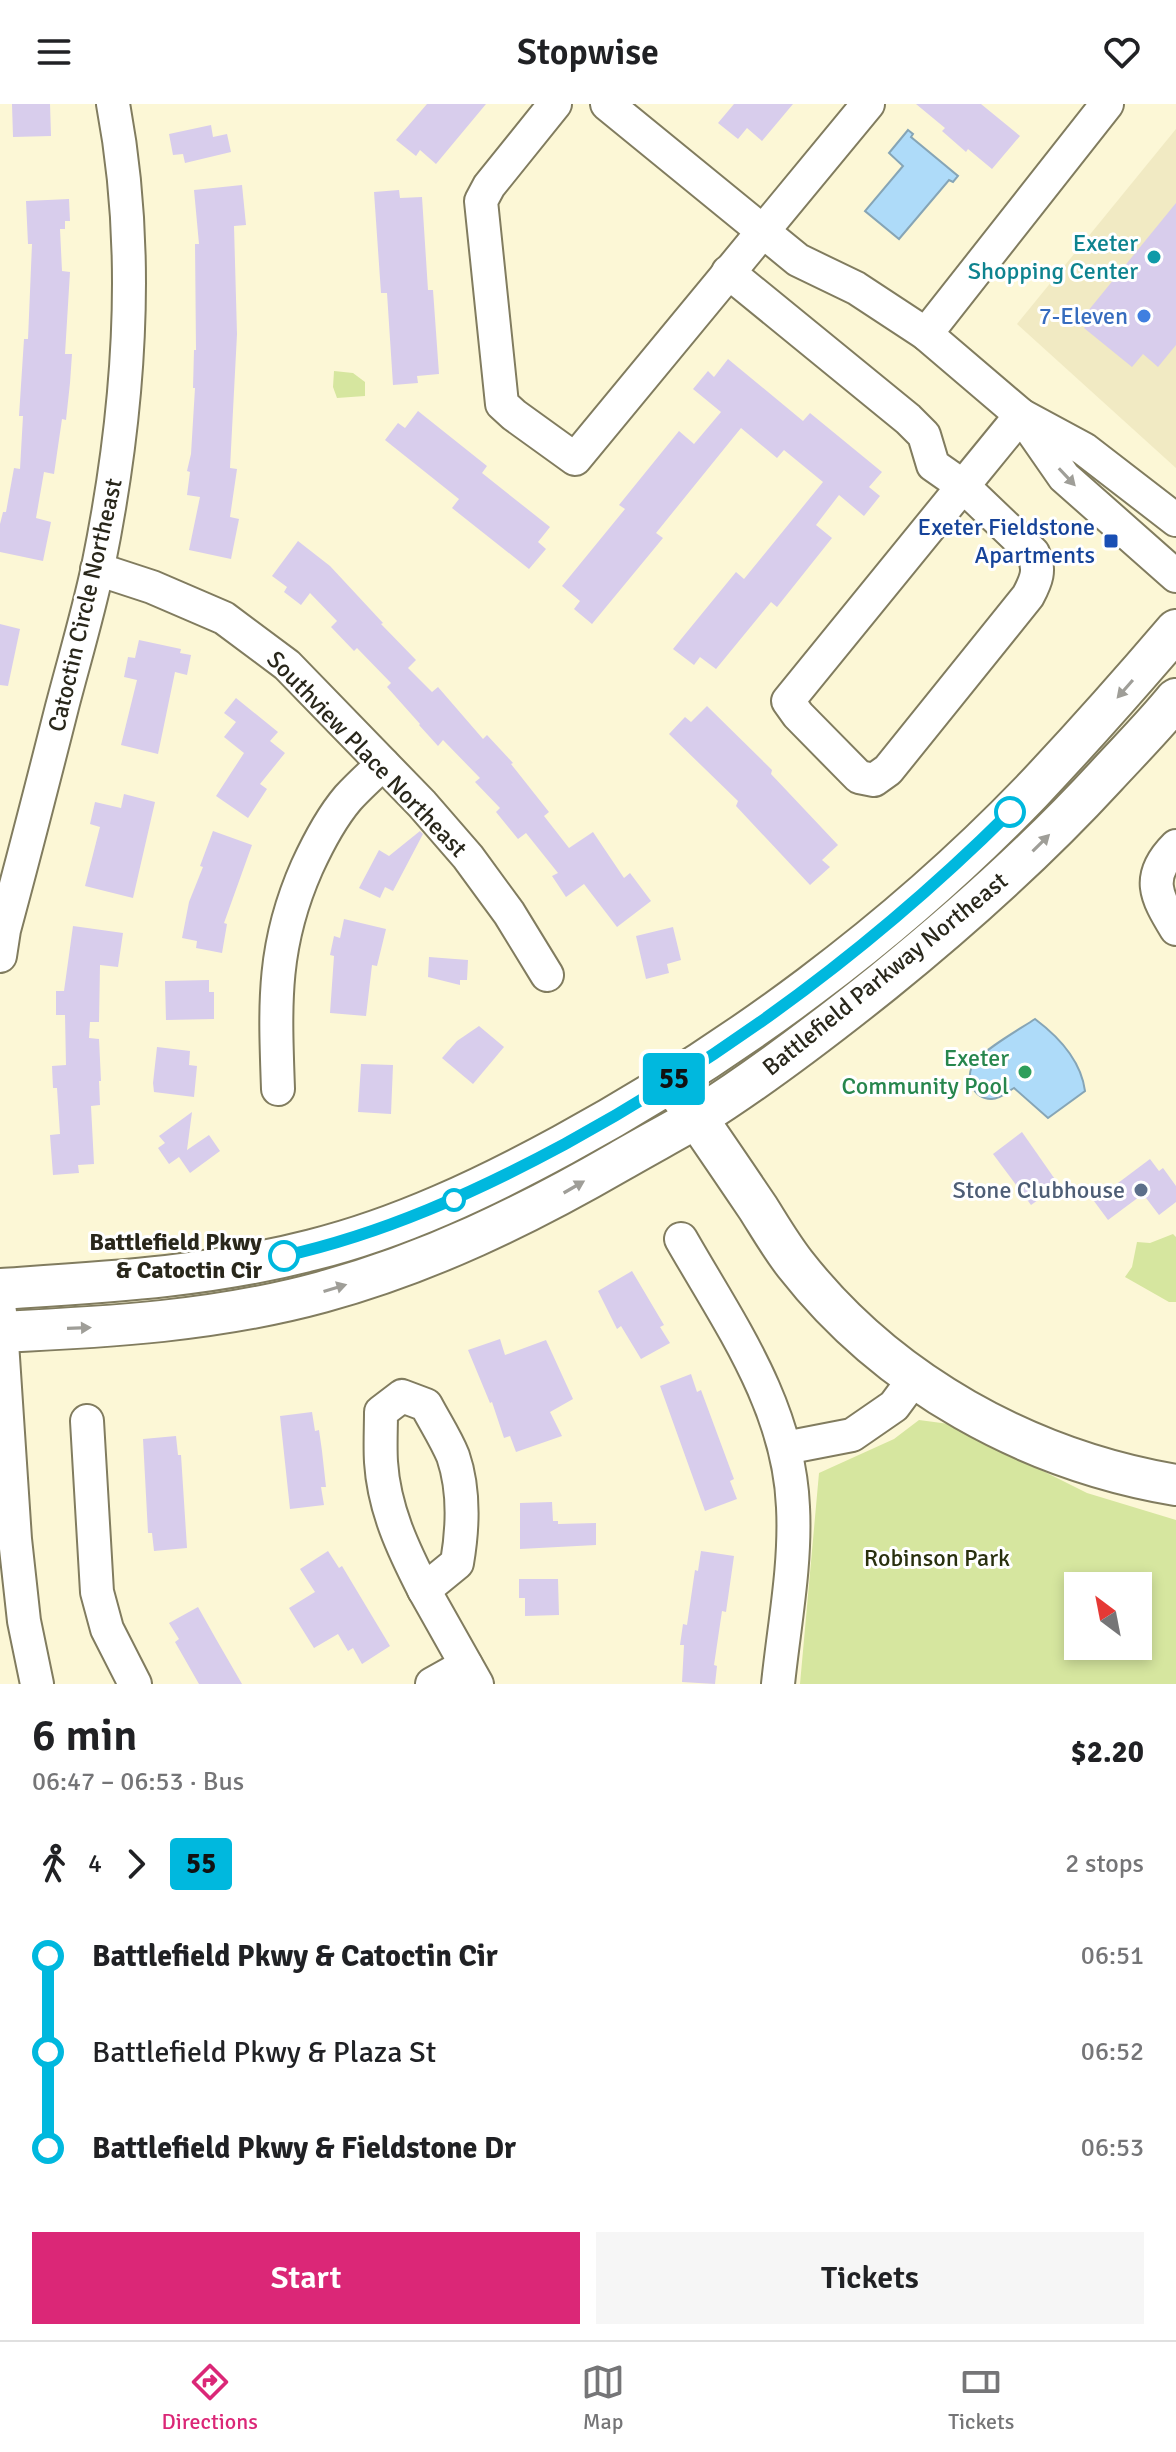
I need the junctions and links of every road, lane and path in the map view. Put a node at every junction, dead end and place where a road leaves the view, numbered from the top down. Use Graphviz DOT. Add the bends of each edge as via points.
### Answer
graph roads {
  1 [pos="113,104"];
  2 [pos="555,104"];
  3 [pos="607,104"];
  4 [pos="868,104"];
  5 [pos="1106,104"];
  6 [pos="764,232"];
  7 [pos="728,272"];
  8 [pos="926,334"];
  9 [pos="1021,415"];
  10 [pos="963,486"];
  11 [pos="1176,520"];
  12 [pos="97,569"];
  13 [pos="1176,576"];
  14 [pos="1176,630"];
  15 [pos="1176,699"];
  16 [pos="383,764"];
  17 [pos="1176,846"];
  18 [pos="10,870"];
  19 [pos="1176,929"];
  20 [pos="0,956"];
  21 [pos="547,975"];
  22 [pos="671,1081"];
  23 [pos="278,1089"];
  24 [pos="696,1118"];
  25 [pos="681,1239"];
  26 [pos="0,1289"];
  27 [pos="0,1325"];
  28 [pos="914,1379"];
  29 [pos="87,1421"];
  30 [pos="785,1448"];
  31 [pos="1176,1485"];
  32 [pos="424,1590"];
  33 [pos="472,1674"];
  34 [pos="37,1684"];
  35 [pos="135,1684"];
  36 [pos="432,1684"];
  37 [pos="778,1684"];
  1 -- 12 [label="street, Catoctin Circle Northeast" via="125,194 129,327 118,456"];
  2 -- 7 [label="street" via="481,201 502,404 575,459"];
  3 -- 6 [label="street"];
  4 -- 6 [label="street"];
  5 -- 8 [label="street"];
  6 -- 7 [label="street"];
  6 -- 8 [label="street" via="798,260 856,288"];
  7 -- 10 [label="street" via="908,419 924,435 933,465"];
  8 -- 9 [label="street"];
  9 -- 10 [label="street"];
  9 -- 11 [label="street" via="1084,449"];
  9 -- 13 [label="street, one-way" via="1064,477"];
  10 -- 10 [label="street" via="788,701 859,777 874,780 888,770 1037,580 1033,553"];
  12 -- 16 [label="street, Southview Place Northeast" via="224,618 287,665"];
  12 -- 18 [label="street, Catoctin Circle Northeast"];
  14 -- 22 [label="main road, Battlefield Parkway Northeast, one-way" via="1030,792 928,890 835,967"];
  24 -- 15 [label="main road, Battlefield Parkway Northeast, one-way" via="838,1018 942,934 1083,802"];
  16 -- 21 [label="street, Southview Place Northeast" via="468,857"];
  16 -- 23 [label="street" via="347,799 319,841 296,892 277,979"];
  17 -- 19 [label="street" via="1157,872 1156,887"];
  18 -- 20 [label="street, Catoctin Circle Northeast"];
  22 -- 24 [label="main road"];
  22 -- 26 [label="main road, Battlefield Parkway Northeast" via="528,1164 372,1232 313,1250 174,1277"];
  27 -- 24 [label="main road, Battlefield Parkway Northeast, one-way" via="95,1328 215,1316 337,1288 468,1241"];
  24 -- 28 [label="main road" via="794,1263 825,1299"];
  25 -- 30 [label="street" via="768,1394"];
  27 -- 34 [label="street" via="15,1539"];
  28 -- 30 [label="street" via="894,1406 852,1435"];
  28 -- 31 [label="main road" via="969,1413 1057,1455"];
  29 -- 35 [label="street" via="97,1592 107,1629"];
  30 -- 37 [label="street" via="793,1545"];
  32 -- 32 [label="street" via="387,1505 381,1462 381,1412 402,1396 426,1405 453,1457 462,1506 457,1563"];
  32 -- 33 [label="street"];
  33 -- 36 [label="street"];
}
